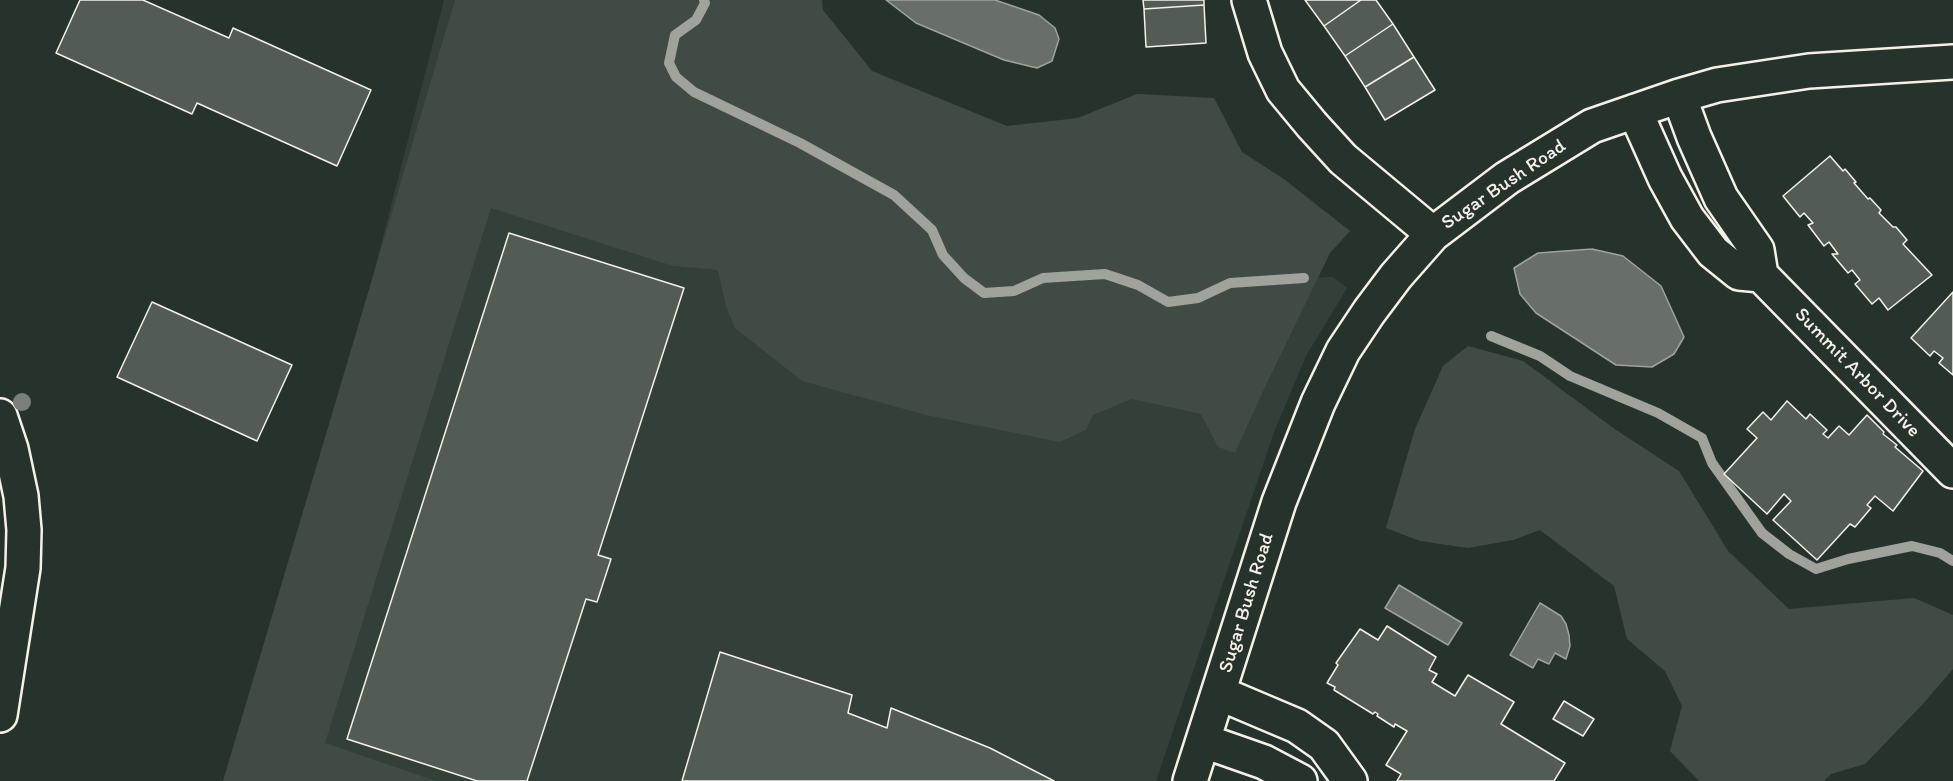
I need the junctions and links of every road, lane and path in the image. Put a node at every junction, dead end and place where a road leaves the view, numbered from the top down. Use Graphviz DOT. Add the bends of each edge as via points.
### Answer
graph roads {
  1 [pos="1249,0"];
  2 [pos="1953,62"];
  3 [pos="1679,96"];
  4 [pos="1635,111"];
  5 [pos="1721,198"];
  6 [pos="1687,219"];
  7 [pos="1433,234"];
  8 [pos="1761,275"];
  9 [pos="0,416"];
  10 [pos="1953,471"];
  11 [pos="1219,693"];
  12 [pos="0,715"];
  13 [pos="1204,741"];
  14 [pos="1190,781"];
  15 [pos="1300,781"];
  16 [pos="1350,781"];
  1 -- 7 [label="street" via="1265,53 1283,90 1343,159"];
  2 -- 3 [label="street, Sugar Bush Road" via="1809,71 1717,85"];
  3 -- 4 [label="street, Sugar Bush Road"];
  3 -- 5 [label="street"];
  4 -- 6 [label="street"];
  4 -- 7 [label="street, Sugar Bush Road" via="1592,126 1558,146 1507,178"];
  5 -- 6 [label="street"];
  5 -- 8 [label="street" via="1757,250"];
  6 -- 8 [label="street" via="1713,252 1739,273"];
  7 -- 11 [label="street, Sugar Bush Road" via="1369,312 1343,351 1318,403 1279,502"];
  8 -- 10 [label="street, Summit Arbor Drive"];
  9 -- 12 [label="street" via="12,449 24,530 23,568"];
  11 -- 13 [label="street, Sugar Bush Road"];
  11 -- 16 [label="street" via="1297,726 1324,745"];
  13 -- 14 [label="street, Sugar Bush Road"];
  13 -- 15 [label="street" via="1264,762"];
}
